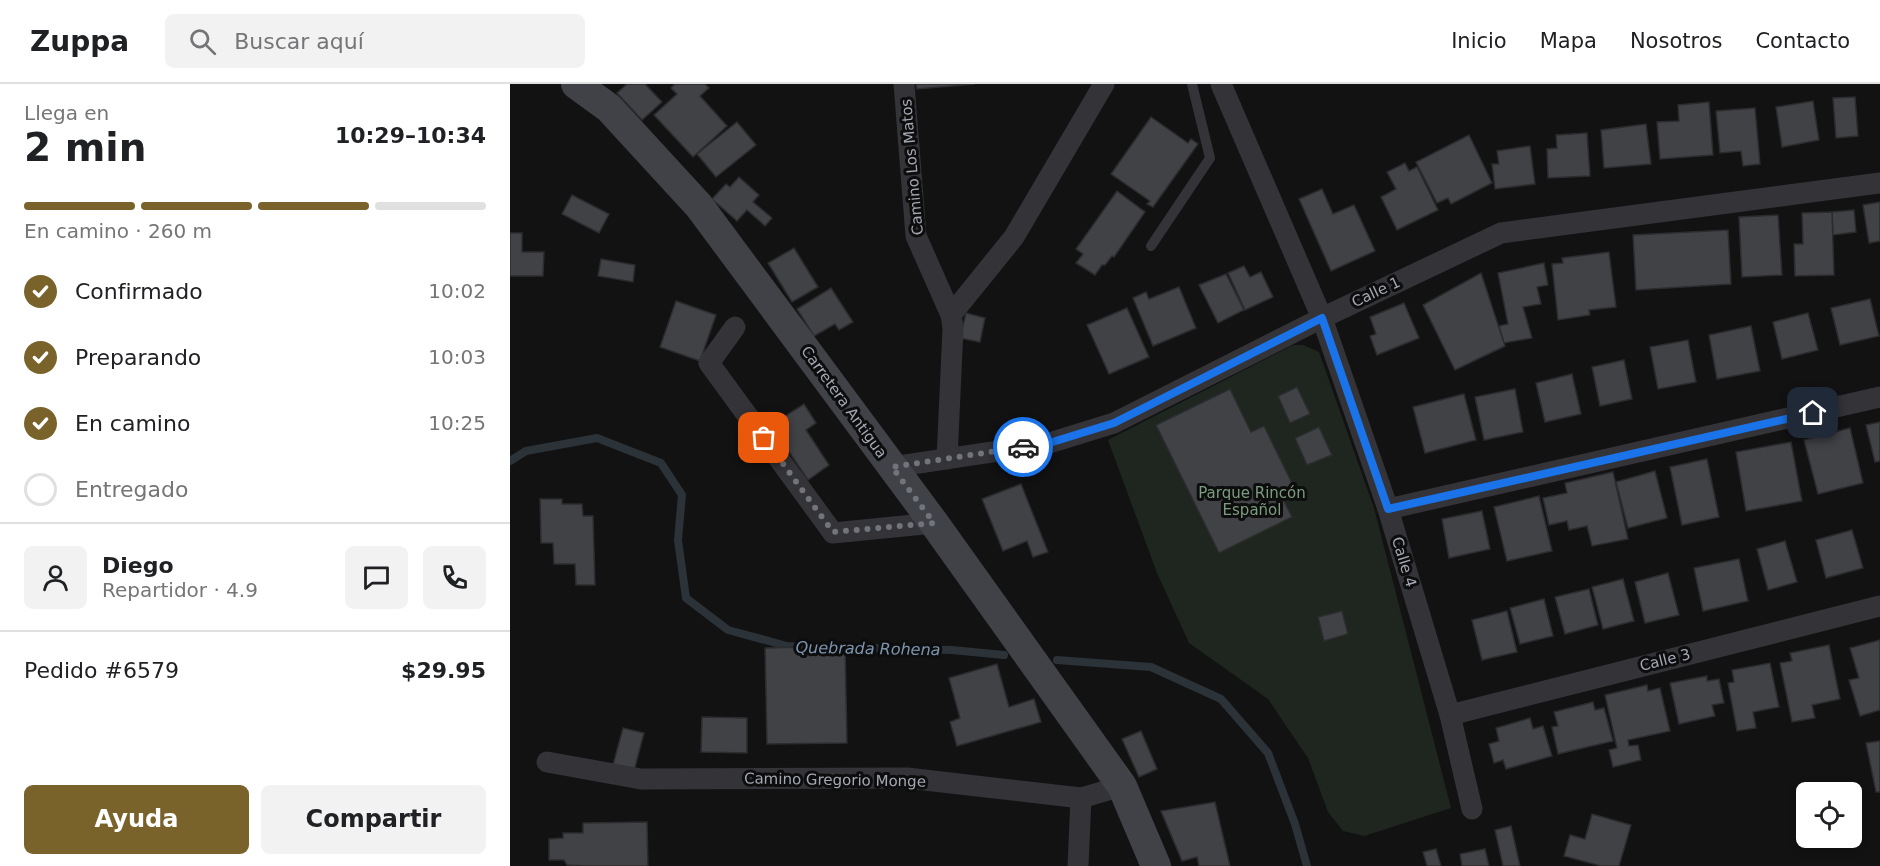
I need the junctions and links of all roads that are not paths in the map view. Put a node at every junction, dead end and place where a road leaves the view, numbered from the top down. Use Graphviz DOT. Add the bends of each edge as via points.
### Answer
graph roads {
  1 [pos="576,84"];
  2 [pos="904,84"];
  3 [pos="1104,84"];
  4 [pos="1192,84"];
  5 [pos="1221,84"];
  6 [pos="1880,183"];
  7 [pos="1151,246"];
  8 [pos="951,315"];
  9 [pos="1322,318"];
  10 [pos="735,327"];
  11 [pos="1880,397"];
  12 [pos="947,459"];
  13 [pos="892,467"];
  14 [pos="1388,509"];
  15 [pos="934,523"];
  16 [pos="1880,606"];
  17 [pos="1450,715"];
  18 [pos="547,762"];
  19 [pos="1122,786"];
  20 [pos="1081,798"];
  21 [pos="1472,809"];
  22 [pos="1078,866"];
  23 [pos="1156,866"];
  1 -- 13 [label="street, Carretera Antigua" via="609,108 699,206"];
  2 -- 8 [label="street, Camino Los Matos" via="916,236"];
  3 -- 8 [label="street" via="1014,237"];
  4 -- 7 [label="lane" via="1210,158"];
  5 -- 9 [label="street, Calle 4"];
  6 -- 9 [label="street, Calle 1" via="1501,233"];
  8 -- 12 [label="street, Camino Los Matos"];
  9 -- 12 [label="street, Calle 1" via="1114,423 1046,444"];
  9 -- 14 [label="street, Calle 4"];
  10 -- 15 [label="street" via="709,363 833,532"];
  11 -- 14 [label="street"];
  12 -- 13 [label="street, Calle 1"];
  13 -- 15 [label="street, Carretera Antigua"];
  14 -- 17 [label="street, Calle 4"];
  15 -- 19 [label="street, Carretera Antigua"];
  16 -- 17 [label="street, Calle 3"];
  17 -- 21 [label="street, Calle 4"];
  18 -- 20 [label="street, Camino Gregorio Monge" via="641,779 907,778"];
  19 -- 20 [label="street, Camino Gregorio Monge"];
  19 -- 23 [label="street, Carretera Antigua"];
  20 -- 22 [label="street"];
}
